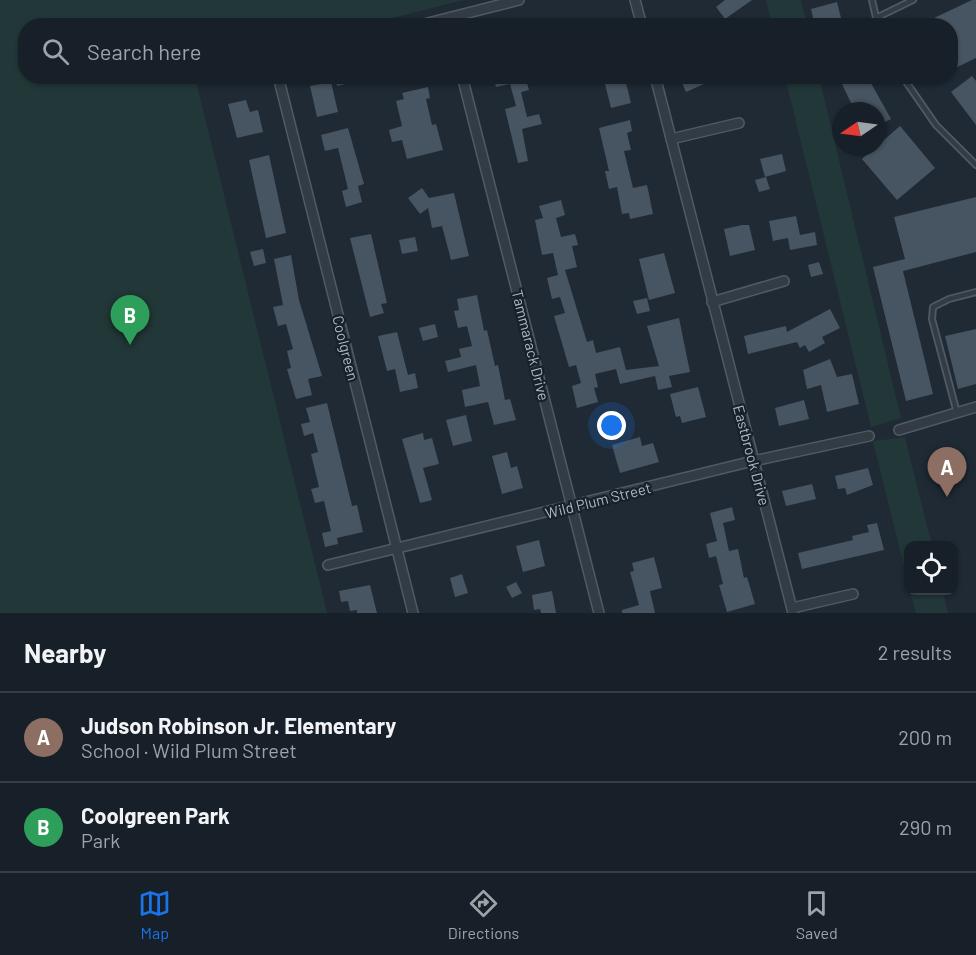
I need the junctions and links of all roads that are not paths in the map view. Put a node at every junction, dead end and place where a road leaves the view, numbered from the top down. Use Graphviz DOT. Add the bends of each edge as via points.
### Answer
graph roads {
  1 [pos="519,0"];
  2 [pos="635,0"];
  3 [pos="872,0"];
  4 [pos="913,0"];
  5 [pos="461,18"];
  6 [pos="640,18"];
  7 [pos="876,18"];
  8 [pos="280,84"];
  9 [pos="464,84"];
  10 [pos="657,84"];
  11 [pos="908,84"];
  12 [pos="739,123"];
  13 [pos="671,139"];
  14 [pos="976,165"];
  15 [pos="784,280"];
  16 [pos="976,292"];
  17 [pos="712,302"];
  18 [pos="976,407"];
  19 [pos="957,413"];
  20 [pos="899,430"];
  21 [pos="869,436"];
  22 [pos="753,461"];
  23 [pos="573,506"];
  24 [pos="397,550"];
  25 [pos="328,565"];
  26 [pos="854,594"];
  27 [pos="793,611"];
  28 [pos="413,613"];
  29 [pos="599,613"];
  1 -- 5 [label="street"];
  2 -- 6 [label="street"];
  3 -- 7 [label="lane"];
  4 -- 7 [label="lane"];
  8 -- 24 [label="street, Coolgreen"];
  9 -- 23 [label="street, Tammarack Drive"];
  10 -- 13 [label="street, Eastbrook Drive"];
  11 -- 14 [label="lane" via="936,125"];
  12 -- 13 [label="street"];
  13 -- 17 [label="street, Eastbrook Drive"];
  15 -- 17 [label="street"];
  16 -- 19 [label="lane" via="949,298 933,307 932,319"];
  17 -- 22 [label="street, Eastbrook Drive"];
  18 -- 19 [label="street"];
  19 -- 20 [label="street"];
  21 -- 22 [label="street, Wild Plum Street"];
  22 -- 23 [label="street, Wild Plum Street"];
  22 -- 27 [label="street, Eastbrook Drive"];
  23 -- 24 [label="street, Wild Plum Street"];
  23 -- 29 [label="street, Tammarack Drive"];
  24 -- 25 [label="street, Wild Plum Street"];
  24 -- 28 [label="street, Coolgreen"];
  26 -- 27 [label="street, Eastbrook Drive"];
}
